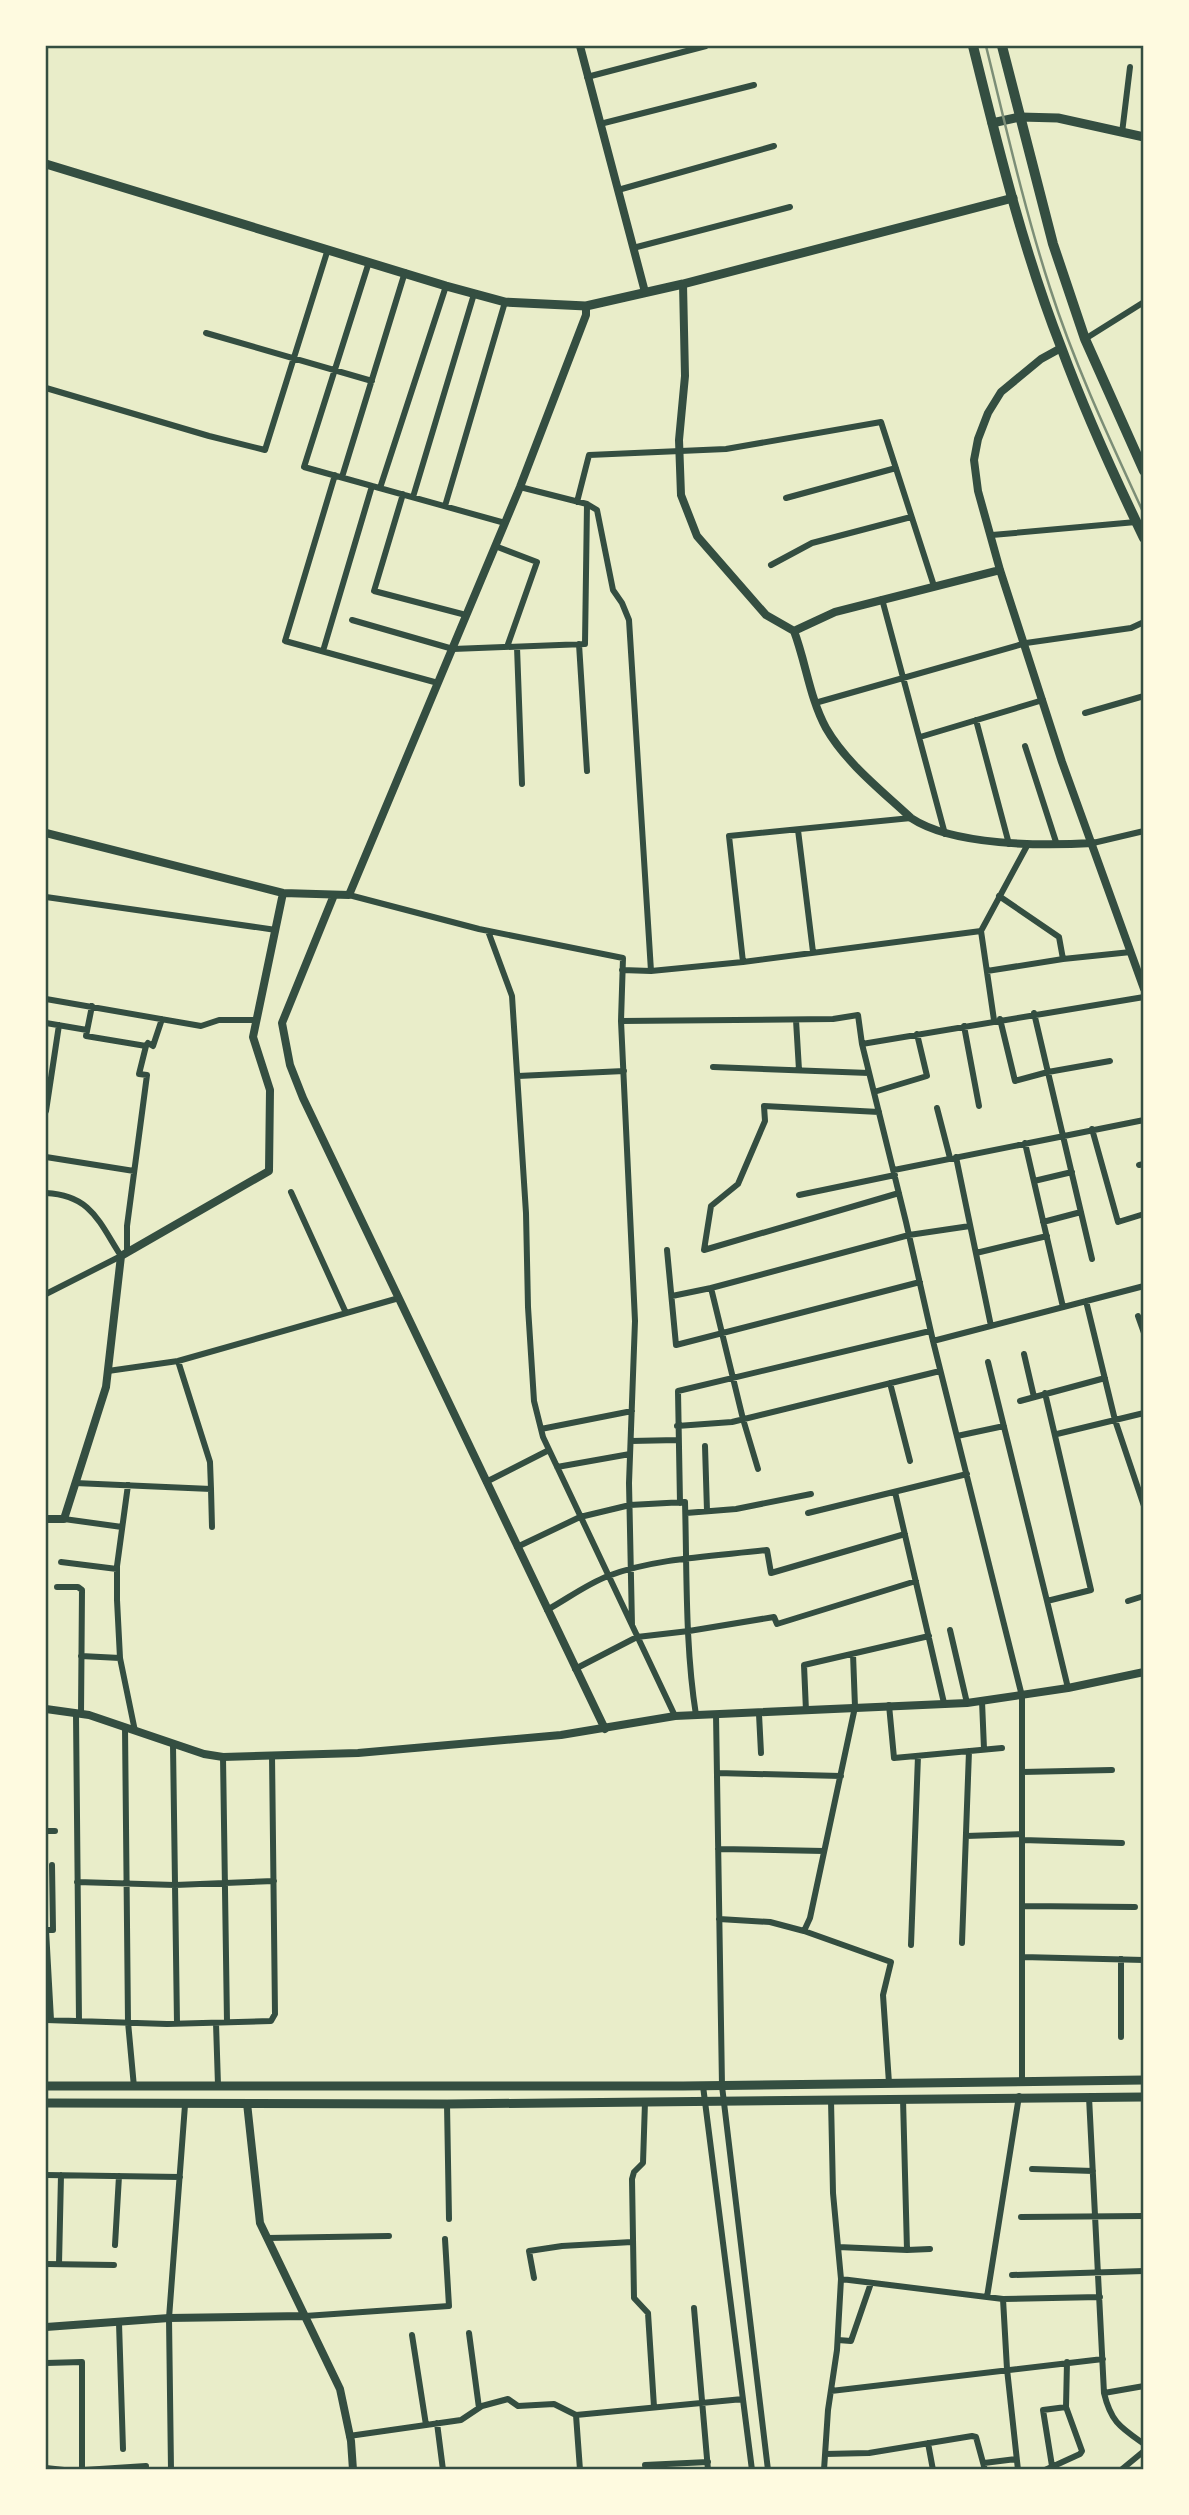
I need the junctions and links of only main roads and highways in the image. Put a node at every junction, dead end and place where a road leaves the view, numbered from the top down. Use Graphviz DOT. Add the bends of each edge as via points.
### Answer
graph roads {
  1 [pos="973,46"];
  2 [pos="1002,46"];
  3 [pos="1020,117"];
  4 [pos="992,123"];
  5 [pos="1143,137"];
  6 [pos="46,164"];
  7 [pos="1013,198"];
  8 [pos="1143,471"];
  9 [pos="1143,538"];
  10 [pos="1143,2080"];
  11 [pos="46,2086"];
  12 [pos="355,2086"];
  13 [pos="1143,2097"];
  14 [pos="46,2103"];
  15 [pos="355,2103"];
  1 -- 4 [label="main road"];
  2 -- 3 [label="main road"];
  3 -- 4 [label="main road"];
  3 -- 5 [label="main road" via="1058,118"];
  3 -- 8 [label="main road" via="1053,244 1086,339"];
  4 -- 7 [label="main road"];
  6 -- 7 [label="main road" via="474,294 505,302 586,306"];
  7 -- 9 [label="main road" via="1061,348"];
  10 -- 12 [label="main road"];
  11 -- 12 [label="main road"];
  12 -- 15 [label="main road"];
  13 -- 15 [label="main road"];
  14 -- 15 [label="main road"];
}
